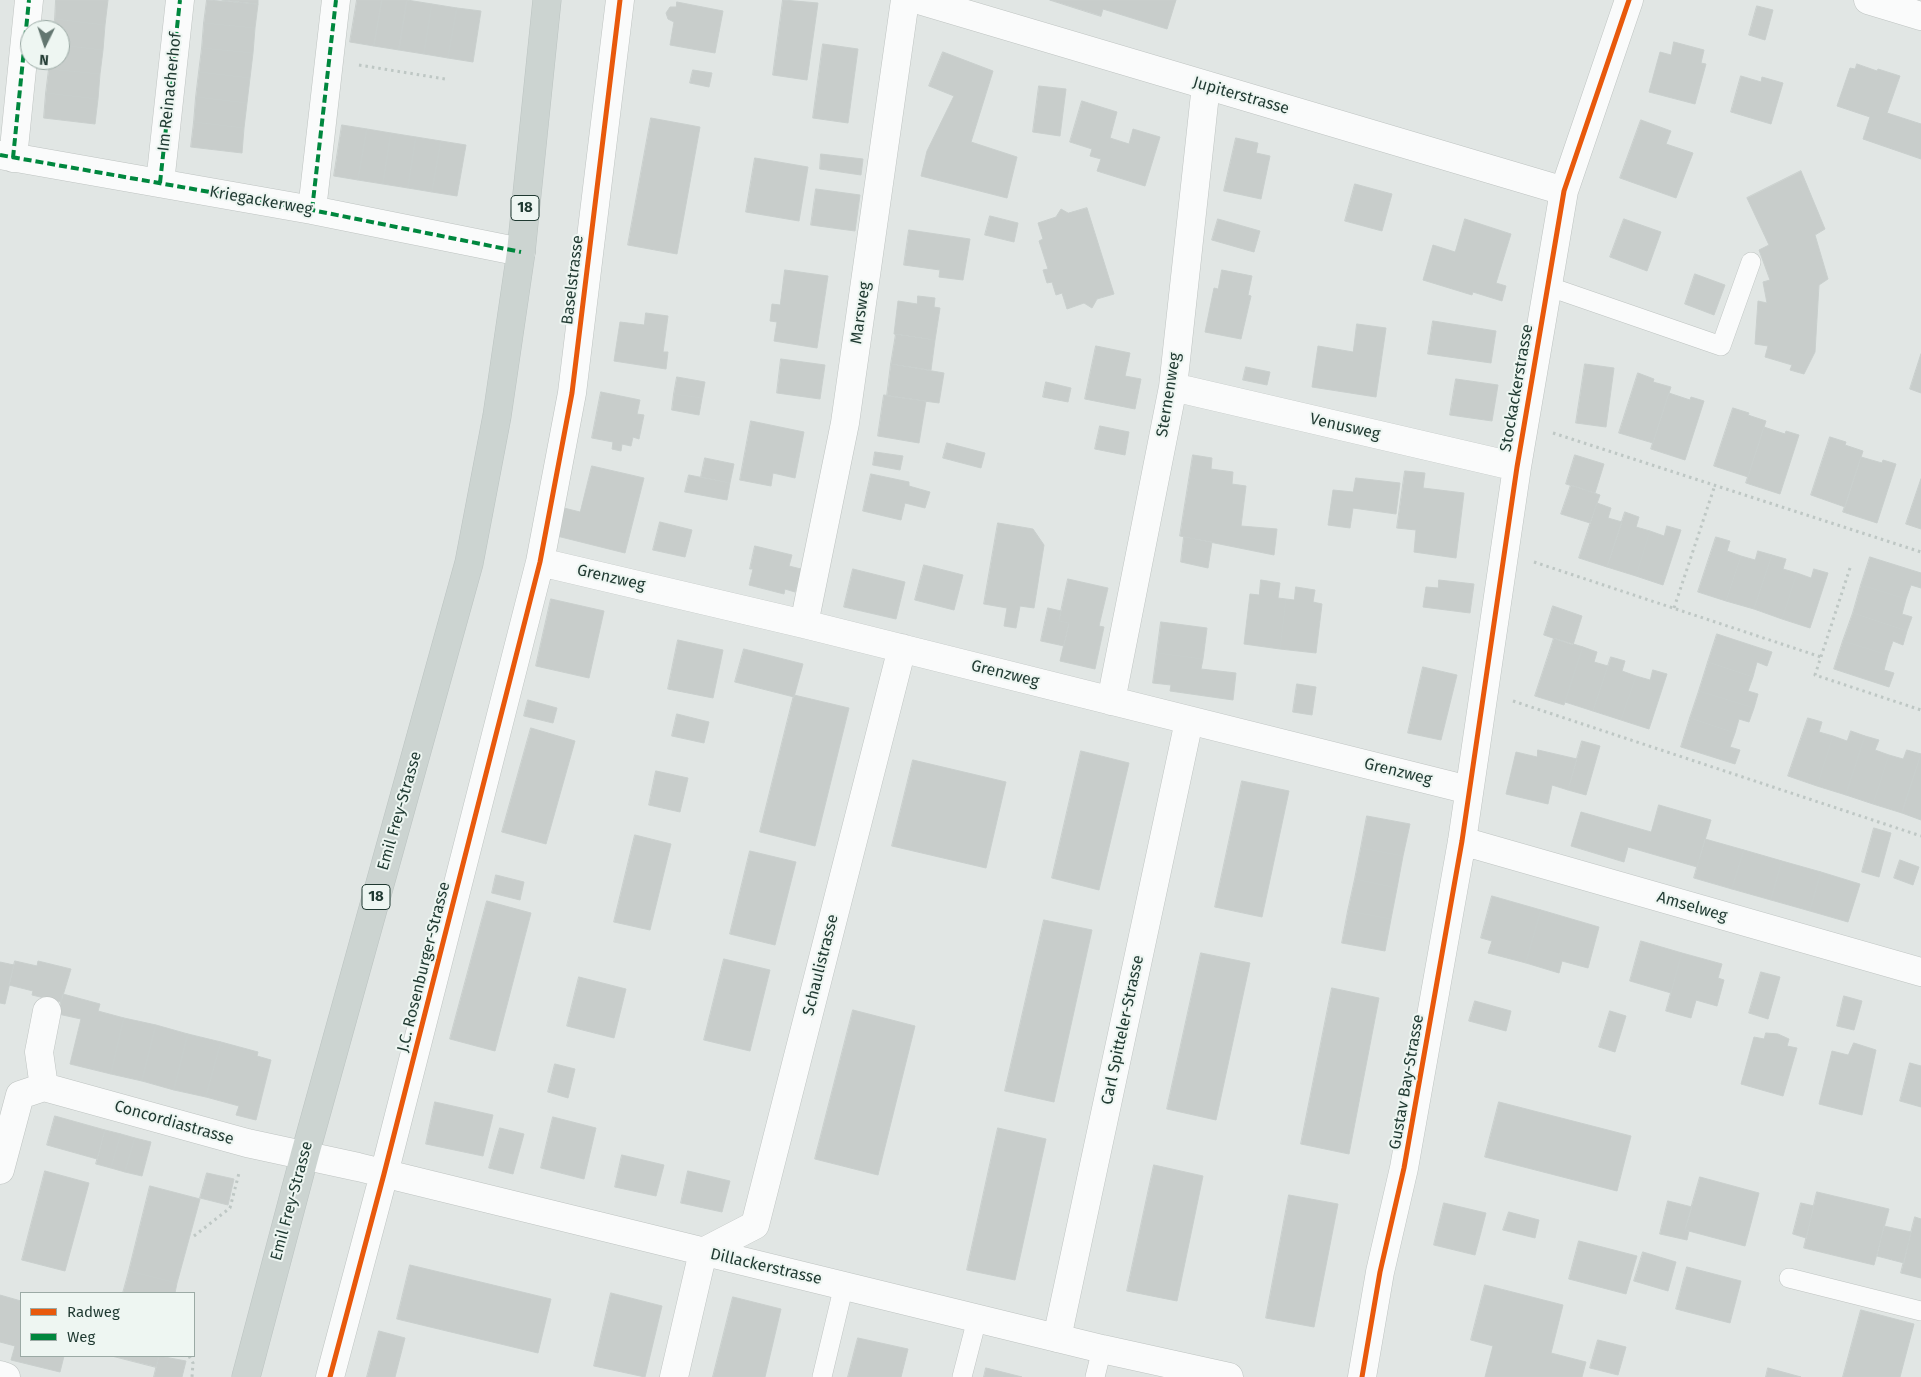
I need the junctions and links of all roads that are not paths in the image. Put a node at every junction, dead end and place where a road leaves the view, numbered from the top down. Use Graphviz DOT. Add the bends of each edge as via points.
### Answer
graph roads {
  1 [pos="29,0"];
  2 [pos="180,0"];
  3 [pos="336,0"];
  4 [pos="547,0"];
  5 [pos="620,0"];
  6 [pos="905,0"];
  7 [pos="919,0"];
  8 [pos="1629,0"];
  9 [pos="1868,0"];
  10 [pos="1921,16"];
  11 [pos="1206,85"];
  12 [pos="7,157"];
  13 [pos="160,183"];
  14 [pos="1564,191"];
  15 [pos="312,210"];
  16 [pos="521,252"];
  17 [pos="1750,262"];
  18 [pos="1547,286"];
  19 [pos="1173,387"];
  20 [pos="1516,467"];
  21 [pos="540,562"];
  22 [pos="804,624"];
  23 [pos="902,648"];
  24 [pos="1111,701"];
  25 [pos="1189,721"];
  26 [pos="1469,790"];
  27 [pos="1462,842"];
  28 [pos="1921,972"];
  29 [pos="47,1011"];
  30 [pos="44,1087"];
  31 [pos="304,1154"];
  32 [pos="0,1170"];
  33 [pos="384,1174"];
  34 [pos="704,1252"];
  35 [pos="1789,1278"];
  36 [pos="844,1286"];
  37 [pos="1921,1311"];
  38 [pos="977,1319"];
  39 [pos="1057,1338"];
  40 [pos="1102,1349"];
  41 [pos="0,1375"];
  42 [pos="6,1377"];
  43 [pos="246,1377"];
  44 [pos="330,1377"];
  45 [pos="674,1377"];
  46 [pos="822,1377"];
  47 [pos="962,1377"];
  48 [pos="1095,1377"];
  49 [pos="1229,1377"];
  50 [pos="1362,1377"];
  1 -- 12 [label="street"];
  2 -- 13 [label="street, Im Reinacherhof"];
  3 -- 15 [label="street"];
  4 -- 16 [label="main road, 18"];
  5 -- 21 [label="street, Baselstrasse" via="572,393"];
  6 -- 22 [label="street, Marsweg" via="845,423"];
  7 -- 11 [label="street, Jupiterstrasse"];
  8 -- 14 [label="street, Stockackerstrasse"];
  9 -- 10 [label="street"];
  11 -- 14 [label="street, Jupiterstrasse"];
  11 -- 19 [label="street, Sternenweg"];
  12 -- 13 [label="street, Kriegackerweg"];
  13 -- 15 [label="street, Kriegackerweg"];
  14 -- 18 [label="street, Stockackerstrasse"];
  15 -- 16 [label="street, Kriegackerweg"];
  16 -- 31 [label="main road, Emil Frey-Strasse / 18" via="497,416 470,563"];
  17 -- 18 [label="lane" via="1721,346"];
  18 -- 20 [label="street, Stockackerstrasse"];
  19 -- 20 [label="street, Venusweg"];
  19 -- 24 [label="street, Sternenweg"];
  20 -- 26 [label="street, Stockackerstrasse"];
  21 -- 22 [label="street, Grenzweg"];
  21 -- 33 [label="street, J.C. Rosenburger-Strasse"];
  22 -- 23 [label="street, Grenzweg"];
  23 -- 24 [label="street, Grenzweg"];
  23 -- 34 [label="street, Schaulistrasse" via="755,1225"];
  24 -- 25 [label="street, Grenzweg"];
  25 -- 26 [label="street, Grenzweg"];
  25 -- 39 [label="street, Carl Spitteler-Strasse"];
  26 -- 27 [label="street, Gustav Bay-Strasse"];
  27 -- 28 [label="street, Amselweg"];
  27 -- 50 [label="street, Gustav Bay-Strasse" via="1404,1168 1380,1272"];
  29 -- 30 [label="street" via="39,1052"];
  30 -- 31 [label="street, Concordiastrasse" via="247,1143"];
  30 -- 32 [label="street" via="20,1096"];
  31 -- 33 [label="street, Dillackerstrasse"];
  31 -- 43 [label="main road, Emil Frey-Strasse / 18"];
  33 -- 34 [label="street, Dillackerstrasse"];
  33 -- 44 [label="street, J.C. Rosenburger-Strasse"];
  34 -- 36 [label="street, Dillackerstrasse"];
  34 -- 45 [label="street"];
  35 -- 37 [label="lane"];
  36 -- 38 [label="street, Dillackerstrasse"];
  36 -- 46 [label="lane"];
  38 -- 39 [label="street, Dillackerstrasse"];
  38 -- 47 [label="lane"];
  39 -- 40 [label="street, Dillackerstrasse"];
  40 -- 48 [label="lane"];
  40 -- 49 [label="street, Dillackerstrasse"];
  41 -- 42 [label="street"];
}
